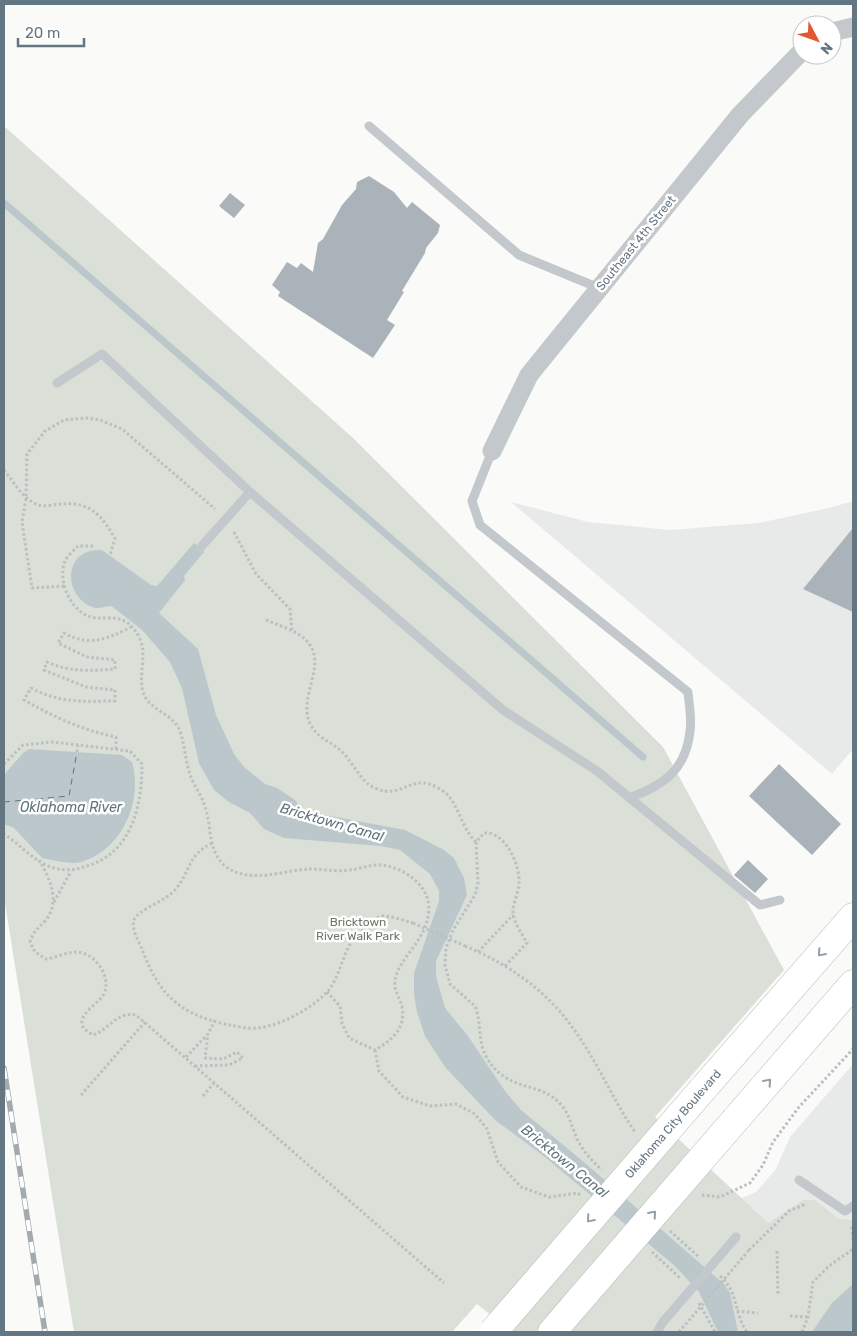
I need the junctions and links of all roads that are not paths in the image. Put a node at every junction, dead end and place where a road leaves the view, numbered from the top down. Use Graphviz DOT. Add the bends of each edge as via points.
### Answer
graph roads {
  1 [pos="792,61"];
  2 [pos="369,126"];
  3 [pos="599,288"];
  4 [pos="57,383"];
  5 [pos="492,451"];
  6 [pos="250,492"];
  7 [pos="200,548"];
  8 [pos="629,798"];
  9 [pos="780,900"];
  10 [pos="853,917"];
  11 [pos="853,984"];
  12 [pos="799,1180"];
  13 [pos="853,1206"];
  14 [pos="736,1237"];
  15 [pos="493,1332"];
  16 [pos="552,1332"];
  17 [pos="657,1332"];
  1 -- 3 [label="street, Southeast 4th Street" via="740,115"];
  2 -- 3 [label="lane" via="519,255"];
  3 -- 5 [label="street, Southeast 4th Street" via="529,375"];
  4 -- 6 [label="lane" via="102,354"];
  5 -- 8 [label="lane" via="472,501 480,525 688,692 690,731 680,766 654,789"];
  6 -- 7 [label="lane"];
  6 -- 8 [label="lane" via="503,710 597,771"];
  8 -- 9 [label="lane" via="760,905"];
  10 -- 15 [label="main road, Oklahoma City Boulevard, one-way, bridge"];
  16 -- 11 [label="main road, one-way, bridge"];
  12 -- 13 [label="lane" via="845,1211"];
  14 -- 17 [label="lane, bridge"];
}
